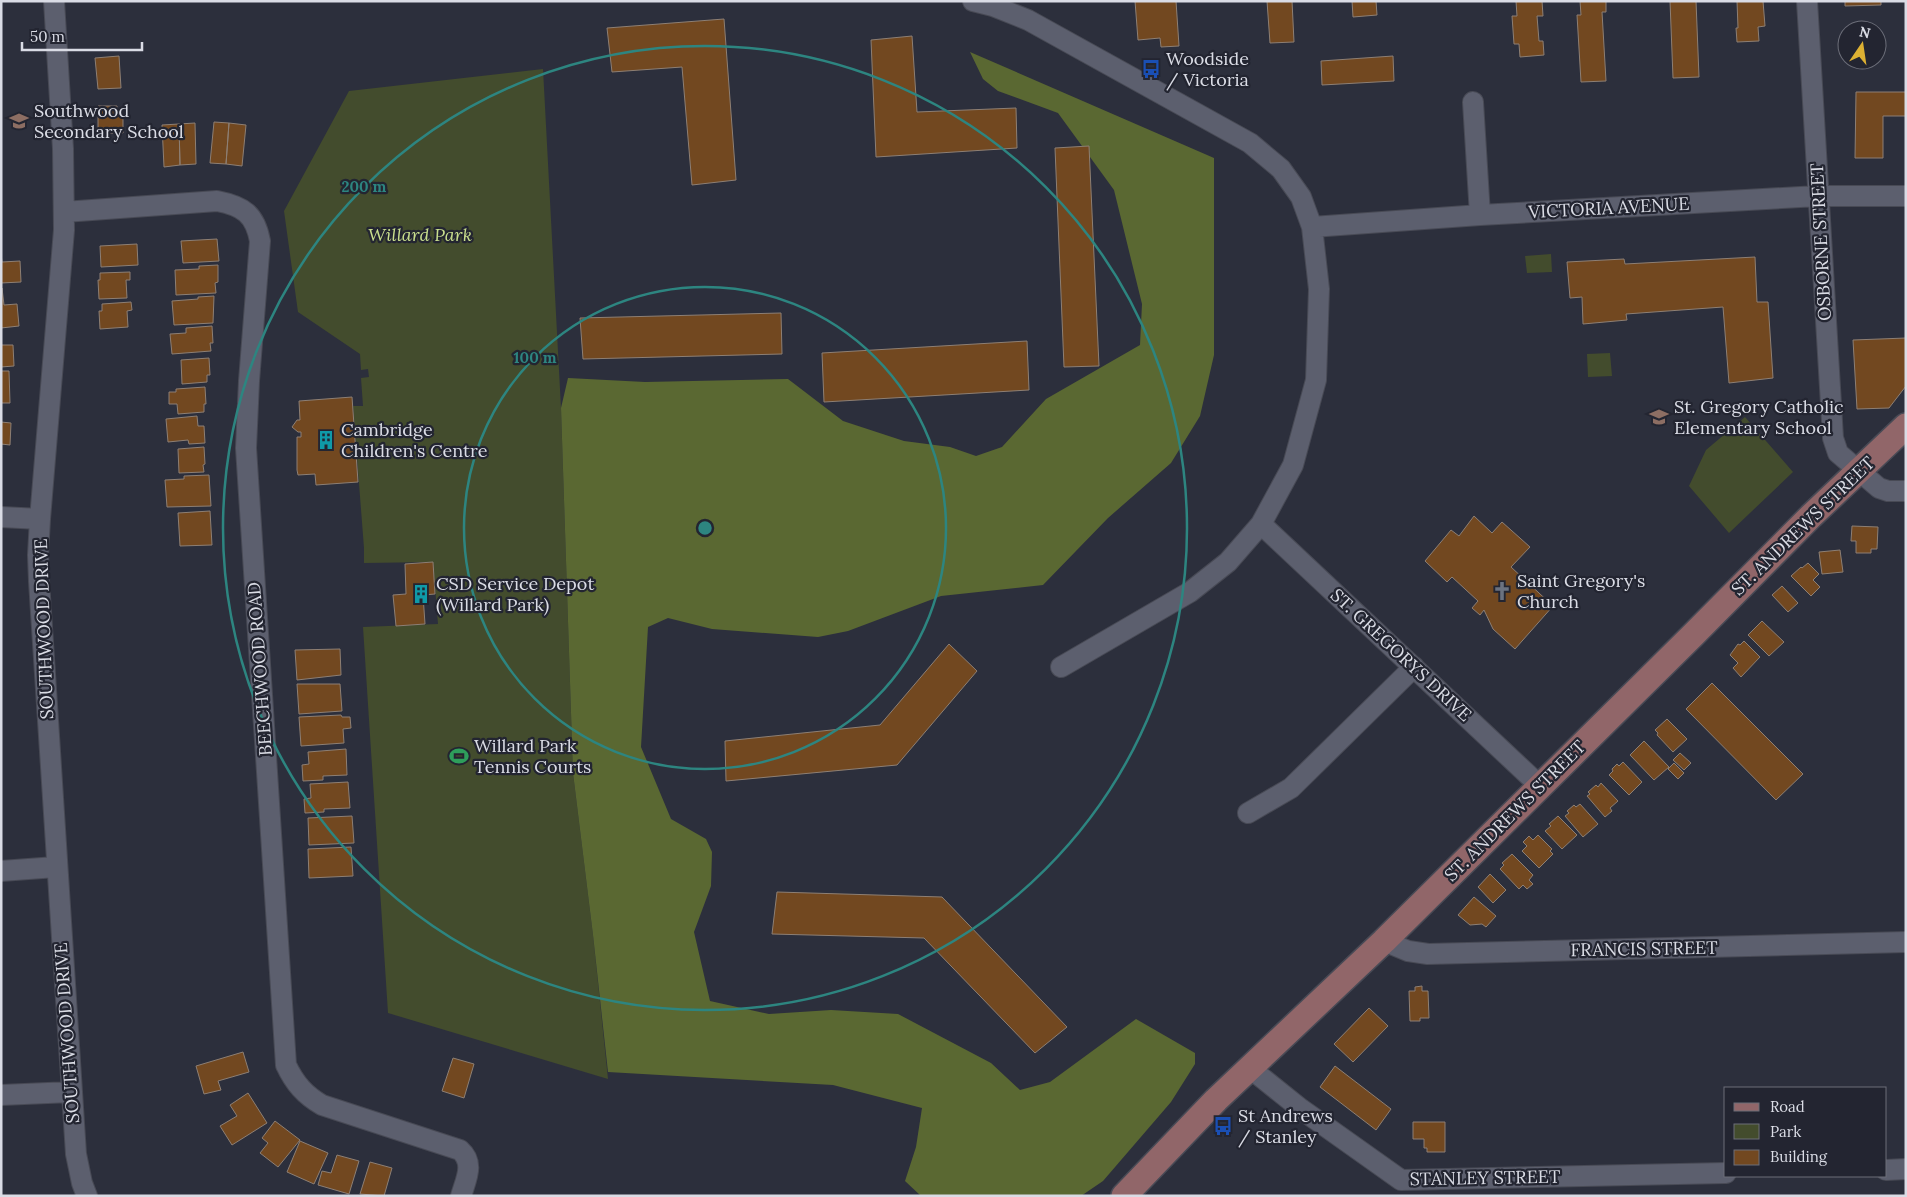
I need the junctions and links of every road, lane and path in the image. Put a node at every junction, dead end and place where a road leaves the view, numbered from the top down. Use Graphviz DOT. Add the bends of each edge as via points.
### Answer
graph roads {
  1 [pos="54,1"];
  2 [pos="972,1"];
  3 [pos="1807,1"];
  4 [pos="1473,102"];
  5 [pos="1818,196"];
  6 [pos="1906,196"];
  7 [pos="64,212"];
  8 [pos="1480,215"];
  9 [pos="1312,227"];
  10 [pos="1906,426"];
  11 [pos="1858,472"];
  12 [pos="1906,491"];
  13 [pos="1,517"];
  14 [pos="40,519"];
  15 [pos="1261,524"];
  16 [pos="1061,667"];
  17 [pos="1414,667"];
  18 [pos="1540,786"];
  19 [pos="1248,813"];
  20 [pos="56,866"];
  21 [pos="1,870"];
  22 [pos="1384,941"];
  23 [pos="1906,942"];
  24 [pos="1251,1069"];
  25 [pos="71,1092"];
  26 [pos="1,1095"];
  27 [pos="1906,1169"];
  28 [pos="1887,1170"];
  29 [pos="1724,1173"];
  30 [pos="1420,1188"];
  31 [pos="87,1196"];
  32 [pos="461,1196"];
  33 [pos="1124,1196"];
  1 -- 7 [label="street, SOUTHWOOD DRIVE"];
  2 -- 9 [label="street" via="1028,20 1250,143 1281,170 1301,197"];
  3 -- 5 [label="street, OSBORNE STREET"];
  4 -- 8 [label="street"];
  5 -- 6 [label="street, VICTORIA AVENUE"];
  5 -- 8 [label="street, VICTORIA AVENUE"];
  5 -- 11 [label="street, OSBORNE STREET" via="1832,438 1838,453"];
  7 -- 14 [label="street, SOUTHWOOD DRIVE"];
  7 -- 32 [label="street, BEECHWOOD ROAD" via="217,201 235,205 249,215 257,227 260,241 246,448 286,1065 298,1087 322,1105 460,1150 468,1160 469,1170"];
  8 -- 9 [label="street, VICTORIA AVENUE"];
  9 -- 15 [label="street" via="1319,289 1316,380 1294,465"];
  10 -- 11 [label="main road, ST. ANDREWS STREET"];
  11 -- 12 [label="street, OSBORNE STREET" via="1878,488"];
  11 -- 18 [label="main road, ST. ANDREWS STREET"];
  13 -- 14 [label="street"];
  14 -- 20 [label="street, SOUTHWOOD DRIVE" via="38,581"];
  15 -- 16 [label="street" via="1228,562 1190,592"];
  15 -- 17 [label="street, ST. GREGORYS DRIVE"];
  17 -- 18 [label="street, ST. GREGORYS DRIVE"];
  17 -- 19 [label="street" via="1291,788"];
  18 -- 22 [label="main road, ST. ANDREWS STREET"];
  20 -- 21 [label="street"];
  20 -- 25 [label="street, SOUTHWOOD DRIVE"];
  22 -- 23 [label="street, FRANCIS STREET" via="1408,951 1428,954"];
  22 -- 24 [label="main road, ST. ANDREWS STREET"];
  24 -- 30 [label="street, STANLEY STREET" via="1390,1173"];
  24 -- 33 [label="main road, ST. ANDREWS STREET" via="1216,1100"];
  25 -- 26 [label="street"];
  25 -- 31 [label="street, SOUTHWOOD DRIVE" via="76,1154"];
  27 -- 28 [label="street"];
  29 -- 30 [label="street, STANLEY STREET"];
}
